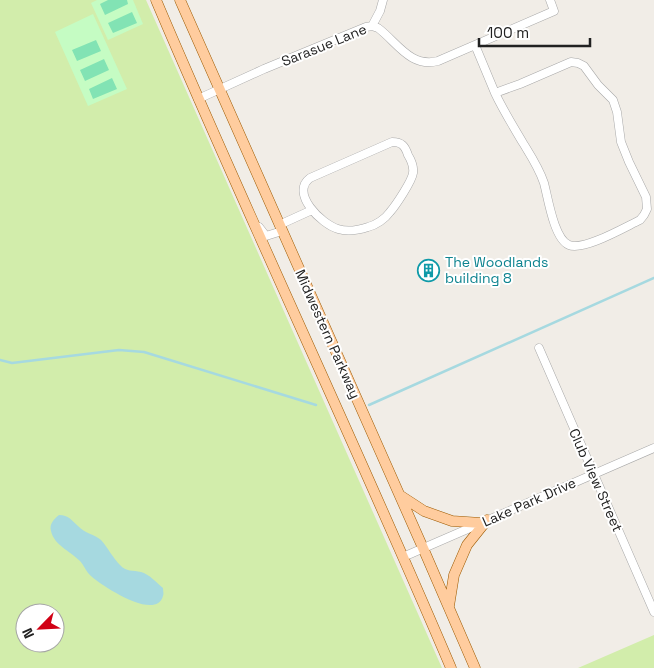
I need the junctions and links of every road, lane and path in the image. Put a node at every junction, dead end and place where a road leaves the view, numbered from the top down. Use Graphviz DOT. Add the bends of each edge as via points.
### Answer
graph roads {
  1 [pos="156,0"];
  2 [pos="180,0"];
  3 [pos="384,0"];
  4 [pos="550,0"];
  5 [pos="372,26"];
  6 [pos="475,45"];
  7 [pos="219,90"];
  8 [pos="495,93"];
  9 [pos="198,99"];
  10 [pos="241,194"];
  11 [pos="312,210"];
  12 [pos="281,228"];
  13 [pos="538,348"];
  14 [pos="654,448"];
  15 [pos="594,474"];
  16 [pos="400,495"];
  17 [pos="484,521"];
  18 [pos="424,548"];
  19 [pos="404,556"];
  20 [pos="449,607"];
  21 [pos="654,612"];
  22 [pos="451,668"];
  23 [pos="476,668"];
  1 -- 9 [label="main road, Midwestern Parkway"];
  2 -- 7 [label="main road, Midwestern Parkway"];
  3 -- 5 [label="street"];
  4 -- 6 [label="street, Sarasue Lane" via="554,11"];
  5 -- 6 [label="street, Sarasue Lane" via="412,58 426,63"];
  5 -- 7 [label="street, Sarasue Lane" via="358,29"];
  6 -- 8 [label="street"];
  7 -- 9 [label="street, Sarasue Lane"];
  7 -- 12 [label="main road, Midwestern Parkway"];
  8 -- 8 [label="street" via="541,174 553,221 565,242 575,246 586,244 640,220 647,209 646,197 621,142 613,100 584,66 571,62"];
  9 -- 10 [label="main road, Midwestern Parkway"];
  10 -- 12 [label="street" via="266,236"];
  10 -- 19 [label="main road, Midwestern Parkway"];
  11 -- 11 [label="street" via="336,229 369,227 379,222 411,180 412,165 403,144 392,142 310,178 304,184 304,190"];
  11 -- 12 [label="street"];
  12 -- 16 [label="main road, Midwestern Parkway"];
  13 -- 15 [label="street, Club View Street"];
  14 -- 15 [label="street, Lake Park Drive"];
  15 -- 17 [label="street, Lake Park Drive"];
  15 -- 21 [label="street, Club View Street"];
  16 -- 17 [label="main road" via="424,511 452,520"];
  16 -- 18 [label="main road, Midwestern Parkway"];
  17 -- 18 [label="street, Lake Park Drive"];
  17 -- 20 [label="main road" via="467,545 454,575"];
  18 -- 19 [label="street, Lake Park Drive"];
  18 -- 20 [label="main road, Midwestern Parkway"];
  19 -- 22 [label="main road, Midwestern Parkway"];
  20 -- 23 [label="main road, Midwestern Parkway"];
}
